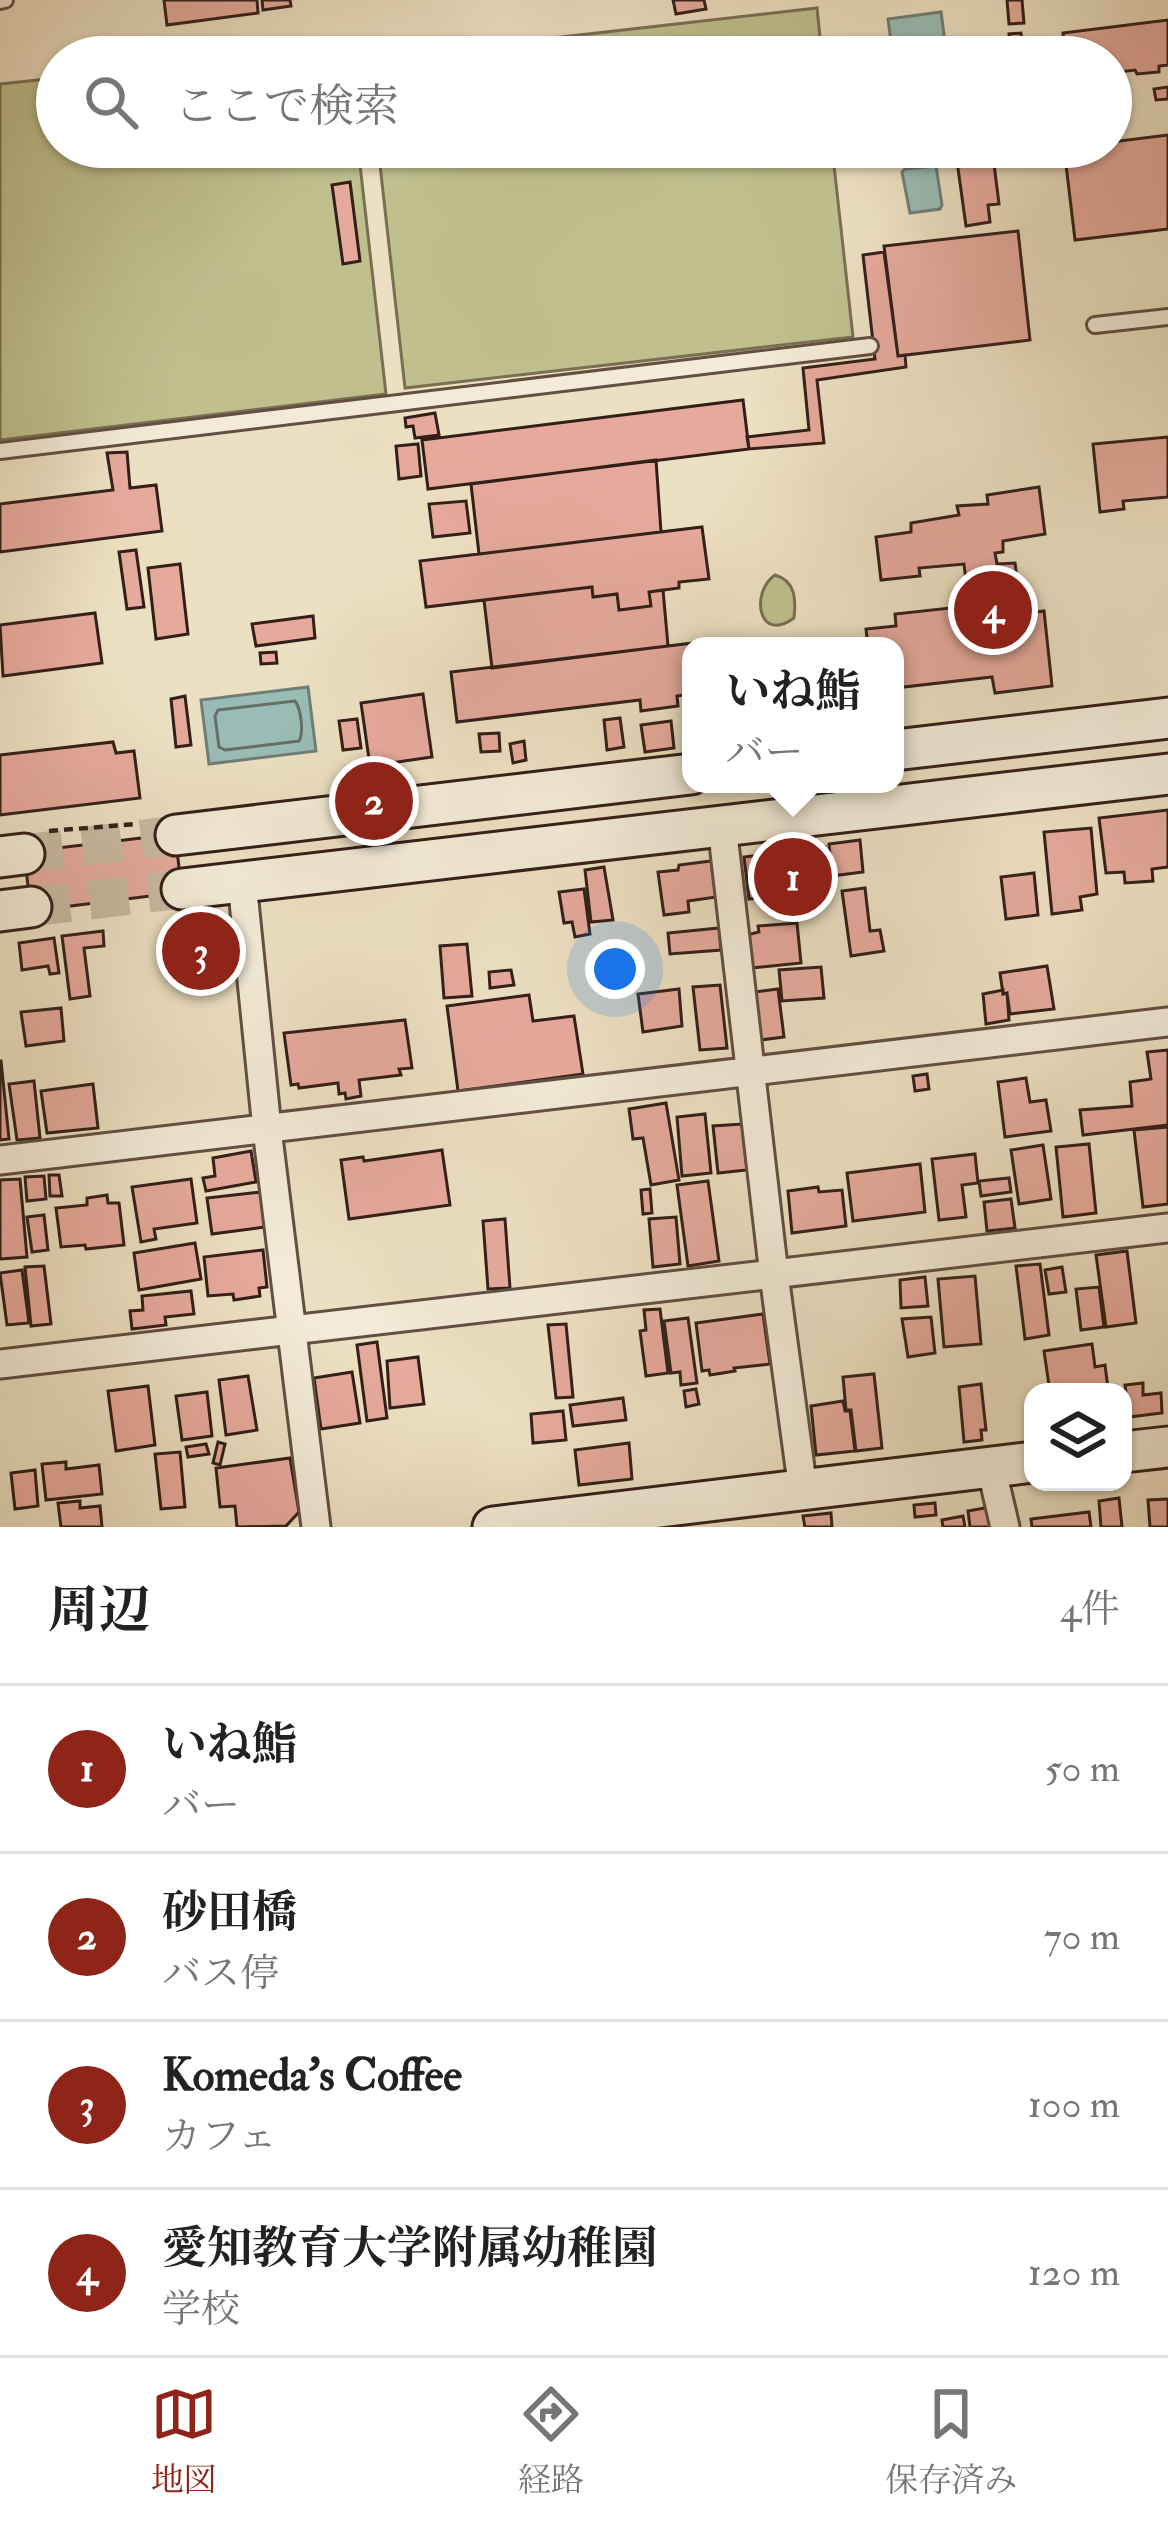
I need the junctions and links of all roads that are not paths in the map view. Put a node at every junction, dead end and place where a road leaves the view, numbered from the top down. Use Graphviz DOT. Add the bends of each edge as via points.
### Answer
graph roads {
  1 [pos="1168,317"];
  2 [pos="1095,325"];
  3 [pos="870,346"];
  4 [pos="0,451"];
  5 [pos="1168,718"];
  6 [pos="904,749"];
  7 [pos="1168,774"];
  8 [pos="682,775"];
  9 [pos="722,826"];
  10 [pos="176,836"];
  11 [pos="242,882"];
  12 [pos="182,889"];
  13 [pos="1168,1022"];
  14 [pos="752,1072"];
  15 [pos="267,1129"];
  16 [pos="0,1160"];
  17 [pos="1168,1228"];
  18 [pos="774,1275"];
  19 [pos="293,1330"];
  20 [pos="0,1364"];
  21 [pos="1168,1447"];
  22 [pos="1132,1451"];
  23 [pos="1024,1463"];
  24 [pos="992,1467"];
  25 [pos="803,1490"];
  26 [pos="316,1527"];
  27 [pos="493,1527"];
  28 [pos="1005,1527"];
  1 -- 2 [label="lane"];
  3 -- 4 [label="lane"];
  5 -- 6 [label="street"];
  7 -- 9 [label="street"];
  8 -- 10 [label="street"];
  9 -- 11 [label="street"];
  9 -- 14 [label="street"];
  11 -- 12 [label="street"];
  11 -- 15 [label="street"];
  13 -- 14 [label="street"];
  14 -- 15 [label="street"];
  14 -- 18 [label="street"];
  15 -- 16 [label="street"];
  15 -- 19 [label="street"];
  17 -- 18 [label="street"];
  18 -- 19 [label="street"];
  18 -- 25 [label="street"];
  19 -- 20 [label="street"];
  19 -- 26 [label="street"];
  21 -- 22 [label="street"];
  23 -- 24 [label="street"];
  24 -- 25 [label="street"];
  24 -- 28 [label="street"];
  25 -- 27 [label="street"];
}
